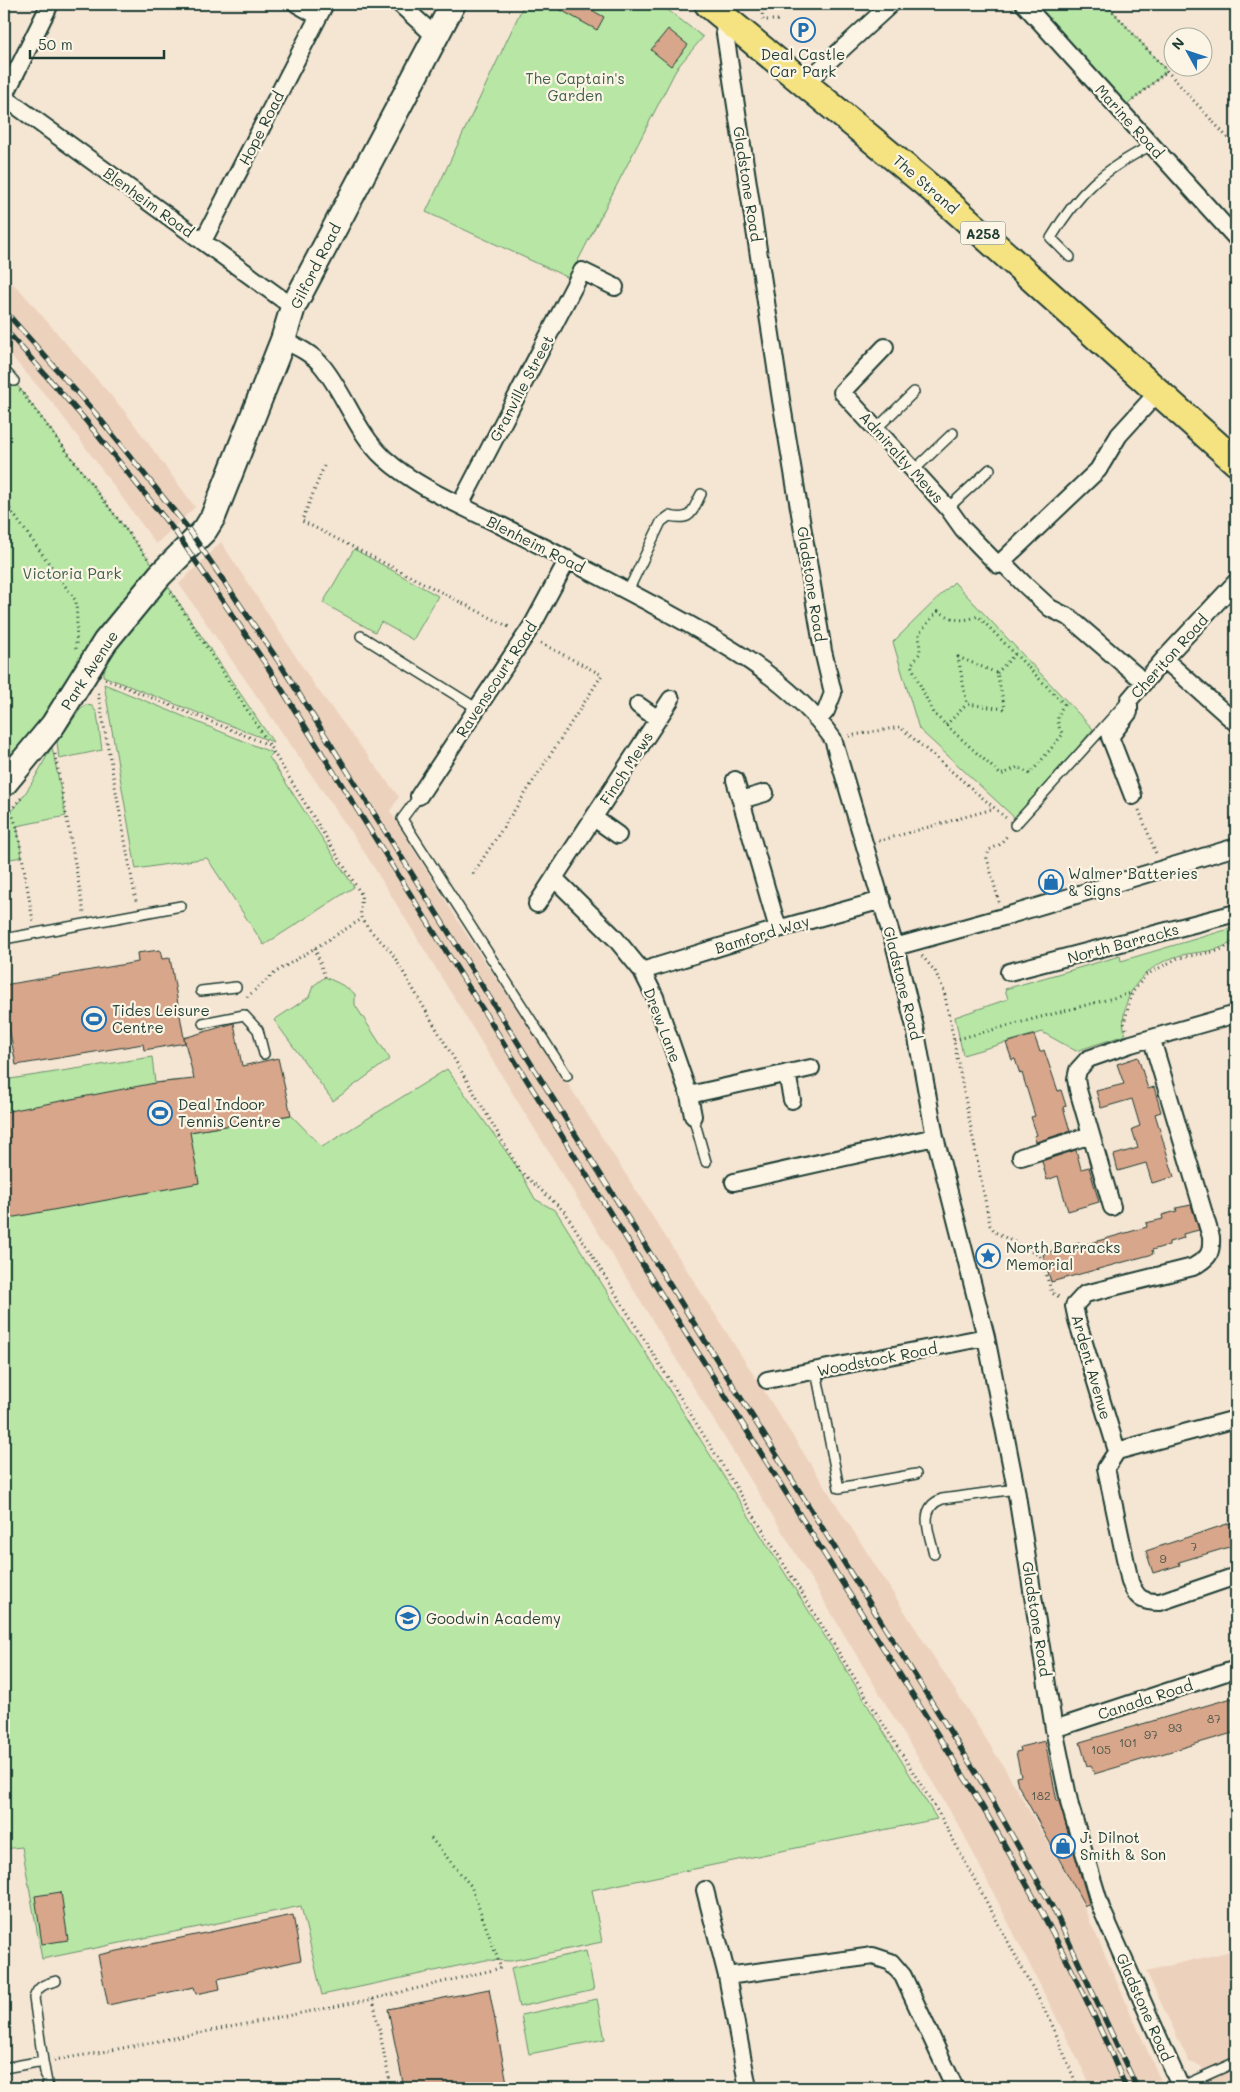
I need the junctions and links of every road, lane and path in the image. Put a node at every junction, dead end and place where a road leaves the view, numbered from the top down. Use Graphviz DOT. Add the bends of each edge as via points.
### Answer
graph roads {
  1 [pos="50,4"];
  2 [pos="297,4"];
  3 [pos="400,4"];
  4 [pos="453,4"];
  5 [pos="761,4"];
  6 [pos="890,4"];
  7 [pos="1024,4"];
  8 [pos="1106,4"];
  9 [pos="715,9"];
  10 [pos="321,10"];
  11 [pos="778,20"];
  12 [pos="435,36"];
  13 [pos="1162,67"];
  14 [pos="1162,74"];
  15 [pos="1172,78"];
  16 [pos="805,83"];
  17 [pos="4,97"];
  18 [pos="1120,111"];
  19 [pos="1152,145"];
  20 [pos="1236,147"];
  21 [pos="1236,238"];
  22 [pos="203,241"];
  23 [pos="1070,258"];
  24 [pos="615,288"];
  25 [pos="294,306"];
  26 [pos="283,340"];
  27 [pos="885,347"];
  28 [pos="4,370"];
  29 [pos="14,381"];
  30 [pos="1159,391"];
  31 [pos="914,392"];
  32 [pos="876,428"];
  33 [pos="954,433"];
  34 [pos="1236,462"];
  35 [pos="324,466"];
  36 [pos="914,470"];
  37 [pos="990,470"];
  38 [pos="701,494"];
  39 [pos="4,501"];
  40 [pos="460,505"];
  41 [pos="948,508"];
  42 [pos="176,558"];
  43 [pos="568,559"];
  44 [pos="1002,562"];
  45 [pos="160,575"];
  46 [pos="628,591"];
  47 [pos="1233,591"];
  48 [pos="361,636"];
  49 [pos="526,636"];
  50 [pos="1015,654"];
  51 [pos="1164,659"];
  52 [pos="92,673"];
  53 [pos="997,673"];
  54 [pos="1136,675"];
  55 [pos="671,700"];
  56 [pos="1129,700"];
  57 [pos="967,704"];
  58 [pos="638,705"];
  59 [pos="478,709"];
  60 [pos="658,719"];
  61 [pos="819,719"];
  62 [pos="1236,723"];
  63 [pos="946,726"];
  64 [pos="833,739"];
  65 [pos="269,745"];
  66 [pos="52,747"];
  67 [pos="735,780"];
  68 [pos="4,784"];
  69 [pos="765,793"];
  70 [pos="419,796"];
  71 [pos="1133,796"];
  72 [pos="741,800"];
  73 [pos="994,809"];
  74 [pos="11,812"];
  75 [pos="594,818"];
  76 [pos="1015,825"];
  77 [pos="618,836"];
  78 [pos="865,845"];
  79 [pos="1153,846"];
  80 [pos="1236,847"];
  81 [pos="473,874"];
  82 [pos="554,878"];
  83 [pos="882,900"];
  84 [pos="537,904"];
  85 [pos="181,906"];
  86 [pos="1236,913"];
  87 [pos="138,914"];
  88 [pos="1003,917"];
  89 [pos="362,919"];
  90 [pos="86,924"];
  91 [pos="778,929"];
  92 [pos="36,933"];
  93 [pos="4,939"];
  94 [pos="1236,942"];
  95 [pos="315,948"];
  96 [pos="897,954"];
  97 [pos="642,971"];
  98 [pos="1009,972"];
  99 [pos="325,977"];
  100 [pos="236,987"];
  101 [pos="201,991"];
  102 [pos="1132,992"];
  103 [pos="245,999"];
  104 [pos="1236,1014"];
  105 [pos="203,1023"];
  106 [pos="953,1040"];
  107 [pos="1152,1040"];
  108 [pos="1131,1044"];
  109 [pos="264,1054"];
  110 [pos="811,1068"];
  111 [pos="787,1073"];
  112 [pos="567,1076"];
  113 [pos="689,1095"];
  114 [pos="792,1100"];
  115 [pos="693,1116"];
  116 [pos="1091,1135"];
  117 [pos="935,1137"];
  118 [pos="1021,1157"];
  119 [pos="706,1162"];
  120 [pos="734,1182"];
  121 [pos="1112,1207"];
  122 [pos="1074,1306"];
  123 [pos="986,1337"];
  124 [pos="816,1371"];
  125 [pos="767,1380"];
  126 [pos="1236,1419"];
  127 [pos="1117,1450"];
  128 [pos="916,1474"];
  129 [pos="1016,1489"];
  130 [pos="934,1554"];
  131 [pos="1236,1576"];
  132 [pos="1236,1670"];
  133 [pos="1054,1729"];
  134 [pos="429,1836"];
  135 [pos="705,1890"];
  136 [pos="727,1976"];
  137 [pos="56,1981"];
  138 [pos="373,1999"];
  139 [pos="44,2061"];
  140 [pos="1236,2062"];
  141 [pos="4,2068"];
  142 [pos="48,2088"];
  143 [pos="391,2088"];
  144 [pos="748,2088"];
  145 [pos="955,2088"];
  146 [pos="1078,2088"];
  147 [pos="1181,2088"];
  1 -- 17 [label="street"];
  2 -- 10 [label="street, Hope Road"];
  3 -- 12 [label="street"];
  4 -- 12 [label="street, Gilford Road"];
  5 -- 11 [label="path" via="762,20"];
  6 -- 16 [label="street"];
  7 -- 18 [label="street, Marine Road"];
  8 -- 13 [label="path"];
  9 -- 16 [label="main road, The Strand / A258"];
  9 -- 61 [label="street, Gladstone Road" via="823,651 833,693"];
  10 -- 22 [label="street, Hope Road"];
  12 -- 25 [label="street, Gilford Road"];
  14 -- 18 [label="path"];
  15 -- 20 [label="path"];
  16 -- 30 [label="main road, The Strand / A258" via="938,194"];
  17 -- 22 [label="street, Blenheim Road"];
  18 -- 19 [label="street, Marine Road"];
  19 -- 21 [label="street, Marine Road"];
  19 -- 23 [label="lane" via="1107,171 1066,213 1051,238"];
  22 -- 25 [label="street, Blenheim Road"];
  24 -- 40 [label="street, Granville Street" via="582,271"];
  25 -- 26 [label="street, Gilford Road"];
  26 -- 40 [label="street, Blenheim Road" via="308,353 323,367 362,431 384,458 415,481"];
  26 -- 42 [label="street, Gilford Road" via="213,516 205,530"];
  27 -- 32 [label="street, Admiralty Mews" via="842,392"];
  28 -- 29 [label="lane"];
  29 -- 45 [label="path"];
  30 -- 34 [label="main road, The Strand / A258"];
  30 -- 44 [label="street" via="1119,435 1098,470"];
  31 -- 32 [label="lane"];
  32 -- 36 [label="street, Admiralty Mews"];
  33 -- 36 [label="lane"];
  35 -- 49 [label="path" via="302,521"];
  36 -- 41 [label="street, Admiralty Mews"];
  37 -- 41 [label="lane"];
  38 -- 46 [label="lane" via="688,516 683,519 669,516 661,522"];
  39 -- 52 [label="path" via="76,601 78,620 74,663"];
  40 -- 43 [label="street, Blenheim Road"];
  41 -- 44 [label="street, Admiralty Mews" via="963,529 998,565"];
  42 -- 45 [label="street, Park Avenue"];
  43 -- 46 [label="street, Blenheim Road"];
  43 -- 49 [label="street, Ravenscourt Road"];
  44 -- 54 [label="street, Admiralty Mews" via="1050,608 1070,618"];
  45 -- 52 [label="street, Park Avenue" via="105,642"];
  45 -- 65 [label="path"];
  46 -- 61 [label="street, Blenheim Road" via="723,643 769,676"];
  47 -- 51 [label="street, Cheriton Road"];
  48 -- 59 [label="lane"];
  49 -- 59 [label="street, Ravenscourt Road"];
  49 -- 81 [label="path" via="602,675"];
  50 -- 53 [label="path"];
  50 -- 63 [label="path" via="978,616 966,621 952,619 938,611 919,633 920,653 911,665 933,713"];
  50 -- 63 [label="path" via="1064,704 1058,715 1058,726 1063,734 1030,774 1018,768 1001,775"];
  51 -- 56 [label="street, Cheriton Road"];
  51 -- 62 [label="street"];
  52 -- 65 [label="path"];
  52 -- 68 [label="street, Park Avenue"];
  52 -- 87 [label="path"];
  53 -- 57 [label="path" via="1005,709"];
  53 -- 57 [label="path" via="958,657"];
  55 -- 60 [label="street, Finch Mews"];
  56 -- 71 [label="street, Cheriton Road" via="1129,712 1110,737"];
  56 -- 76 [label="lane"];
  57 -- 63 [label="path"];
  58 -- 60 [label="street, Finch Mews"];
  59 -- 70 [label="street, Ravenscourt Road"];
  60 -- 75 [label="street, Finch Mews"];
  61 -- 64 [label="street, Gladstone Road"];
  64 -- 73 [label="path" via="900,727"];
  64 -- 78 [label="street, Gladstone Road"];
  65 -- 89 [label="path" via="361,894"];
  66 -- 90 [label="path"];
  67 -- 72 [label="street"];
  69 -- 72 [label="street"];
  70 -- 112 [label="lane" via="402,819"];
  71 -- 79 [label="path"];
  72 -- 91 [label="street"];
  73 -- 76 [label="path"];
  73 -- 78 [label="path"];
  74 -- 92 [label="path"];
  75 -- 77 [label="street, Finch Mews"];
  75 -- 82 [label="street, Finch Mews"];
  76 -- 88 [label="path" via="999,845 989,850 987,858"];
  78 -- 83 [label="street, Gladstone Road"];
  80 -- 88 [label="street"];
  82 -- 84 [label="street, Finch Mews"];
  82 -- 97 [label="street, Drew Lane" via="616,938"];
  83 -- 91 [label="street, Bamford Way"];
  83 -- 96 [label="street, Gladstone Road"];
  85 -- 87 [label="lane"];
  86 -- 98 [label="street, North Barracks"];
  87 -- 90 [label="lane"];
  88 -- 96 [label="street"];
  89 -- 95 [label="path"];
  89 -- 146 [label="path" via="392,953 520,1171 565,1212 941,1817 1051,2022"];
  90 -- 92 [label="lane"];
  91 -- 97 [label="street, Bamford Way"];
  92 -- 93 [label="lane"];
  94 -- 102 [label="path" via="1218,951 1178,958 1161,966 1146,975"];
  95 -- 99 [label="path"];
  95 -- 103 [label="path" via="276,972"];
  96 -- 106 [label="path" via="920,954 935,971 944,991"];
  96 -- 117 [label="street, Gladstone Road" via="915,1027"];
  97 -- 113 [label="street, Drew Lane" via="655,997"];
  100 -- 101 [label="lane"];
  102 -- 106 [label="path"];
  102 -- 108 [label="path" via="1124,1023"];
  104 -- 107 [label="street"];
  105 -- 109 [label="lane" via="244,1014 258,1030"];
  106 -- 122 [label="path" via="990,1225 995,1232 1040,1256 1052,1293"];
  107 -- 108 [label="street"];
  107 -- 122 [label="street, Ardent Avenue" via="1211,1238 1211,1250 1205,1260 1193,1267 1085,1294"];
  108 -- 116 [label="street" via="1088,1059 1078,1070 1078,1090"];
  110 -- 111 [label="street"];
  111 -- 113 [label="street"];
  111 -- 114 [label="street"];
  113 -- 115 [label="street, Drew Lane"];
  115 -- 119 [label="lane"];
  116 -- 118 [label="street"];
  116 -- 121 [label="street"];
  117 -- 120 [label="street"];
  117 -- 123 [label="street, Gladstone Road"];
  122 -- 127 [label="street, Ardent Avenue"];
  123 -- 124 [label="street, Woodstock Road"];
  123 -- 129 [label="street, Gladstone Road"];
  124 -- 125 [label="street, Woodstock Road"];
  124 -- 128 [label="lane" via="839,1488"];
  126 -- 127 [label="street"];
  127 -- 131 [label="street" via="1106,1468 1135,1594 1147,1602 1160,1602"];
  129 -- 130 [label="lane" via="934,1502 927,1519"];
  129 -- 133 [label="street, Gladstone Road"];
  132 -- 133 [label="street, Canada Road"];
  133 -- 147 [label="street, Gladstone Road" via="1070,1806 1101,1908"];
  134 -- 138 [label="path" via="471,1886 501,1968"];
  135 -- 136 [label="street"];
  136 -- 144 [label="street"];
  136 -- 145 [label="street" via="873,1956 891,1962 904,1976"];
  137 -- 139 [label="lane" via="37,1989 34,1998"];
  138 -- 139 [label="path"];
  138 -- 143 [label="path"];
  139 -- 141 [label="lane"];
  139 -- 142 [label="lane"];
  140 -- 147 [label="lane"];
}
